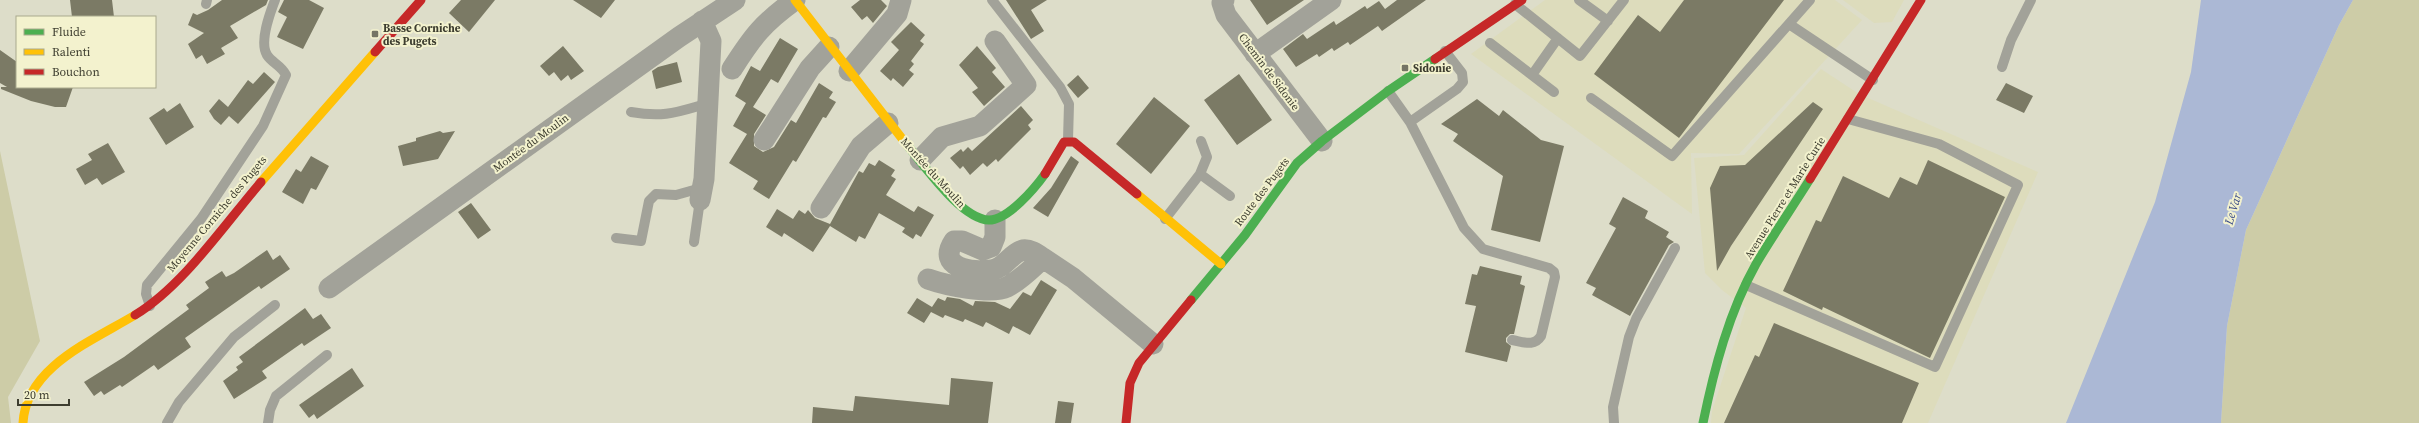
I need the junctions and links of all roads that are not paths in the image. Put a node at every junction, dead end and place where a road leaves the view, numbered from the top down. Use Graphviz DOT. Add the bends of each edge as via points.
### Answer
graph roads {
  1 [pos="275,0"];
  2 [pos="735,0"];
  3 [pos="795,0"];
  4 [pos="901,0"];
  5 [pos="992,0"];
  6 [pos="1224,0"];
  7 [pos="1331,0"];
  8 [pos="1579,0"];
  9 [pos="1624,0"];
  10 [pos="1810,0"];
  11 [pos="1921,0"];
  12 [pos="2031,0"];
  13 [pos="1519,2"];
  14 [pos="411,4"];
  15 [pos="1608,21"];
  16 [pos="702,22"];
  17 [pos="1789,24"];
  18 [pos="1558,38"];
  19 [pos="995,41"];
  20 [pos="1490,43"];
  21 [pos="829,47"];
  22 [pos="1445,51"];
  23 [pos="1255,54"];
  24 [pos="2002,67"];
  25 [pos="732,69"];
  26 [pos="849,71"];
  27 [pos="1532,75"];
  28 [pos="1873,80"];
  29 [pos="1388,91"];
  30 [pos="1554,92"];
  31 [pos="1591,98"];
  32 [pos="709,103"];
  33 [pos="631,112"];
  34 [pos="1848,119"];
  35 [pos="1410,122"];
  36 [pos="888,123"];
  37 [pos="764,140"];
  38 [pos="1068,140"];
  39 [pos="1201,141"];
  40 [pos="1322,141"];
  41 [pos="920,160"];
  42 [pos="1200,174"];
  43 [pos="700,194"];
  44 [pos="1230,196"];
  45 [pos="821,208"];
  46 [pos="1165,219"];
  47 [pos="995,220"];
  48 [pos="616,238"];
  49 [pos="694,242"];
  50 [pos="1675,248"];
  51 [pos="1043,258"];
  52 [pos="1222,264"];
  53 [pos="928,280"];
  54 [pos="1746,285"];
  55 [pos="329,288"];
  56 [pos="275,304"];
  57 [pos="150,306"];
  58 [pos="1512,340"];
  59 [pos="1152,344"];
  60 [pos="327,355"];
  61 [pos="23,423"];
  62 [pos="167,423"];
  63 [pos="268,423"];
  64 [pos="1126,423"];
  65 [pos="1614,423"];
  66 [pos="1703,423"];
  1 -- 57 [label="lane" via="267,21 265,50 268,56 282,67 286,75 277,98 263,126 201,219 148,285 146,294"];
  2 -- 16 [label="street, Montée du Moulin"];
  3 -- 21 [label="street, Montée du Moulin"];
  3 -- 25 [label="street" via="753,35"];
  4 -- 26 [label="street" via="897,14"];
  5 -- 38 [label="lane" via="1060,87 1069,104"];
  6 -- 23 [label="street, Chemin de Sidonie" via="1222,3 1226,16"];
  7 -- 23 [label="street"];
  8 -- 15 [label="lane"];
  9 -- 15 [label="lane"];
  10 -- 17 [label="lane"];
  11 -- 28 [label="street, Avenue Pierre et Marie Curie"];
  12 -- 24 [label="lane" via="2011,40"];
  13 -- 18 [label="lane"];
  13 -- 22 [label="street, Route des Pugets"];
  14 -- 57 [label="street, Moyenne Corniche des Pugets" via="189,268"];
  15 -- 18 [label="lane" via="1580,56"];
  16 -- 32 [label="street" via="711,42"];
  16 -- 55 [label="street, Montée du Moulin"];
  17 -- 28 [label="lane"];
  17 -- 31 [label="lane" via="1672,156"];
  18 -- 27 [label="lane"];
  19 -- 41 [label="street" via="1026,85 980,126 942,137"];
  20 -- 27 [label="lane"];
  21 -- 26 [label="street, Montée du Moulin"];
  21 -- 37 [label="street" via="810,68"];
  22 -- 29 [label="street, Route des Pugets"];
  22 -- 35 [label="lane" via="1462,73 1463,82 1457,90"];
  23 -- 40 [label="street, Chemin de Sidonie"];
  26 -- 36 [label="street, Montée du Moulin"];
  27 -- 30 [label="lane"];
  28 -- 34 [label="street, Avenue Pierre et Marie Curie"];
  29 -- 35 [label="lane"];
  29 -- 40 [label="street, Route des Pugets"];
  32 -- 33 [label="lane" via="673,114 654,116"];
  32 -- 43 [label="street" via="704,179"];
  34 -- 54 [label="street, Avenue Pierre et Marie Curie" via="1771,238"];
  34 -- 54 [label="lane" via="1938,144 2018,185 1935,367"];
  35 -- 58 [label="lane" via="1464,228 1473,239 1484,249 1549,268 1554,272 1541,336 1537,342 1531,343"];
  36 -- 41 [label="street, Montée du Moulin"];
  36 -- 45 [label="street" via="861,146"];
  38 -- 46 [label="street" via="1074,142"];
  38 -- 47 [label="street" via="1064,142 1032,193"];
  39 -- 42 [label="lane" via="1207,157"];
  40 -- 52 [label="street, Route des Pugets" via="1297,163"];
  41 -- 47 [label="street, Montée du Moulin" via="956,202 984,219"];
  42 -- 44 [label="lane"];
  42 -- 46 [label="lane"];
  43 -- 48 [label="lane" via="656,194 649,201 641,241"];
  43 -- 49 [label="lane"];
  46 -- 52 [label="street"];
  47 -- 51 [label="street" via="995,237 991,247 983,250 962,241 954,241 948,257 953,264 967,269 992,270 1001,267 1022,250 1030,250"];
  50 -- 65 [label="lane" via="1636,318 1629,337 1613,407"];
  51 -- 53 [label="street" via="1006,288 995,290"];
  51 -- 59 [label="street" via="1073,278"];
  52 -- 59 [label="street, Route des Pugets"];
  54 -- 66 [label="street, Avenue Pierre et Marie Curie" via="1716,364"];
  56 -- 62 [label="lane" via="234,337 179,402"];
  57 -- 61 [label="street, Moyenne Corniche des Pugets" via="55,364 32,390 24,406"];
  59 -- 64 [label="street, Route des Pugets" via="1130,383"];
  60 -- 63 [label="lane" via="276,396"];
}
